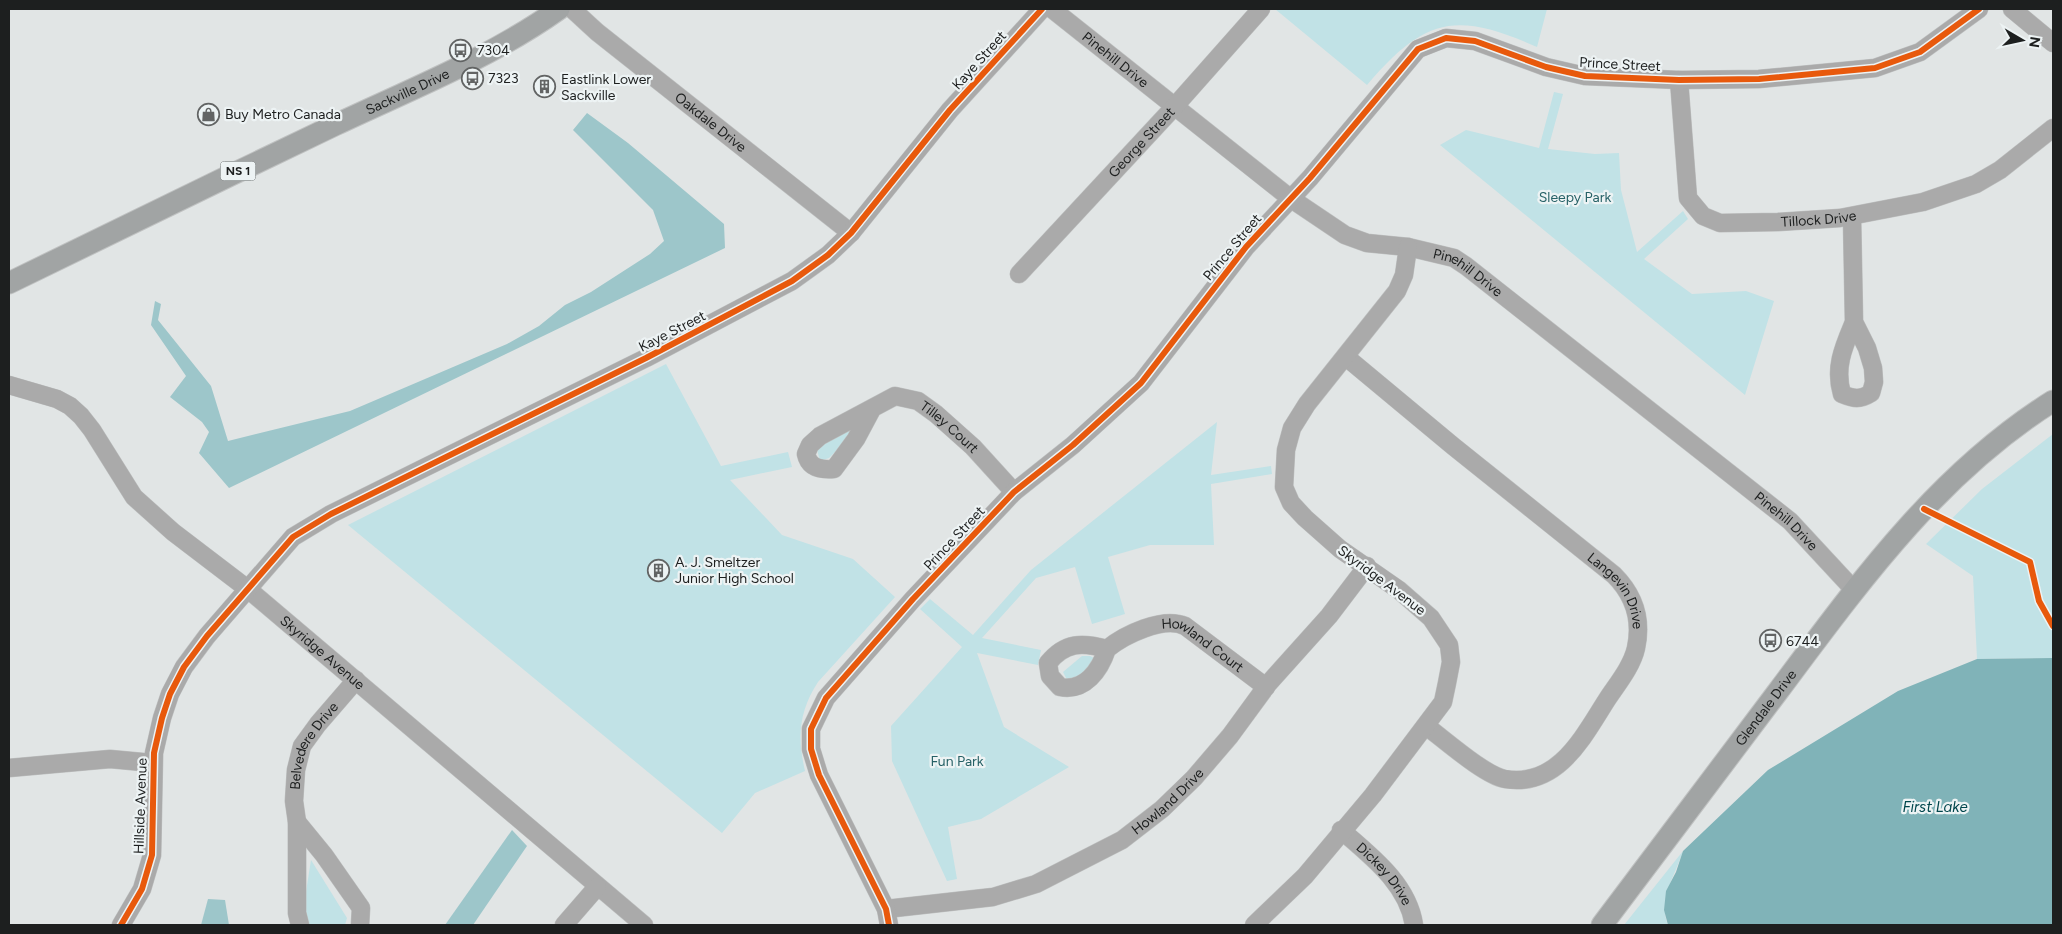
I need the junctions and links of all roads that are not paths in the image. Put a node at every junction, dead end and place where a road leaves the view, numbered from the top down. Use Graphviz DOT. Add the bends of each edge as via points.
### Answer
graph roads {
  1 [pos="559,9"];
  2 [pos="572,9"];
  3 [pos="1042,9"];
  4 [pos="1052,9"];
  5 [pos="1261,9"];
  6 [pos="1979,9"];
  7 [pos="2012,9"];
  8 [pos="2053,43"];
  9 [pos="1679,80"];
  10 [pos="1175,106"];
  11 [pos="2053,128"];
  12 [pos="1290,198"];
  13 [pos="1852,217"];
  14 [pos="851,233"];
  15 [pos="1408,247"];
  16 [pos="1019,274"];
  17 [pos="9,283"];
  18 [pos="1854,322"];
  19 [pos="1346,356"];
  20 [pos="9,385"];
  21 [pos="2053,401"];
  22 [pos="872,409"];
  23 [pos="1014,492"];
  24 [pos="1367,566"];
  25 [pos="249,590"];
  26 [pos="1854,590"];
  27 [pos="1107,649"];
  28 [pos="356,680"];
  29 [pos="1266,687"];
  30 [pos="1426,726"];
  31 [pos="154,763"];
  32 [pos="9,768"];
  33 [pos="297,822"];
  34 [pos="1342,830"];
  35 [pos="597,887"];
  36 [pos="887,917"];
  37 [pos="121,925"];
  38 [pos="300,925"];
  39 [pos="360,925"];
  40 [pos="564,925"];
  41 [pos="644,925"];
  42 [pos="1254,925"];
  43 [pos="1414,925"];
  44 [pos="1602,925"];
  1 -- 17 [label="main road, Sackville Drive / NS 1" via="521,36 469,63"];
  2 -- 14 [label="street, Oakdale Drive"];
  3 -- 14 [label="street, Kaye Street" via="950,110"];
  4 -- 10 [label="street, Pinehill Drive"];
  5 -- 10 [label="street, George Street"];
  6 -- 9 [label="street, Prince Street" via="1920,52 1875,68 1759,79"];
  7 -- 8 [label="street"];
  9 -- 12 [label="street, Prince Street" via="1570,74 1475,41 1446,38 1418,49"];
  9 -- 13 [label="street, Tillock Drive" via="1688,198 1702,216 1720,222"];
  10 -- 12 [label="street, Pinehill Drive"];
  10 -- 16 [label="street, George Street"];
  11 -- 13 [label="street, Tillock Drive" via="2000,170 1976,184 1923,202"];
  12 -- 15 [label="street, Pinehill Drive" via="1355,240"];
  12 -- 23 [label="street, Prince Street" via="1246,247 1141,384"];
  13 -- 18 [label="street"];
  14 -- 25 [label="street, Kaye Street" via="828,255 792,281 744,308 305,529 293,537"];
  15 -- 19 [label="street, Skyridge Avenue" via="1404,275 1397,292"];
  15 -- 26 [label="street, Pinehill Drive" via="1454,258 1466,266 1790,521"];
  19 -- 24 [label="street, Skyridge Avenue" via="1292,428 1286,450 1284,487 1305,518 1340,549"];
  19 -- 30 [label="street, Langevin Drive" via="1614,575 1627,588 1635,604 1636,643 1628,666 1570,757 1544,774 1519,780 1503,779 1486,771"];
  20 -- 25 [label="street, Skyridge Avenue" via="57,399 82,416 134,497 173,532"];
  21 -- 26 [label="main road, Glendale Drive" via="2028,417 1944,487"];
  22 -- 23 [label="street, Tilley Court" via="895,396 918,401 972,447"];
  23 -- 36 [label="street, Prince Street" via="826,698 811,729 811,748 819,775"];
  24 -- 29 [label="street, Howland Drive" via="1329,616"];
  24 -- 30 [label="street, Skyridge Avenue" via="1431,618 1449,645 1451,662 1443,702"];
  25 -- 28 [label="street, Skyridge Avenue"];
  25 -- 31 [label="street, Hillside Avenue" via="184,667 162,718"];
  26 -- 44 [label="main road, Glendale Drive"];
  27 -- 29 [label="street, Howland Court" via="1130,633 1178,623"];
  28 -- 33 [label="street, Belvedere Drive" via="302,746 296,770 294,801"];
  28 -- 35 [label="street, Skyridge Avenue"];
  29 -- 36 [label="street, Howland Drive" via="1194,778 1162,809 1122,840 1019,890"];
  30 -- 34 [label="street, Skyridge Avenue"];
  31 -- 32 [label="street" via="110,759"];
  31 -- 37 [label="street, Hillside Avenue" via="152,855 142,889"];
  33 -- 38 [label="street, Belvedere Drive" via="297,913"];
  33 -- 39 [label="street" via="324,854 361,908"];
  34 -- 42 [label="street, Skyridge Avenue" via="1304,876"];
  34 -- 43 [label="street, Dickey Drive" via="1400,887 1412,910"];
  35 -- 40 [label="street"];
  35 -- 41 [label="street, Skyridge Avenue"];
}
